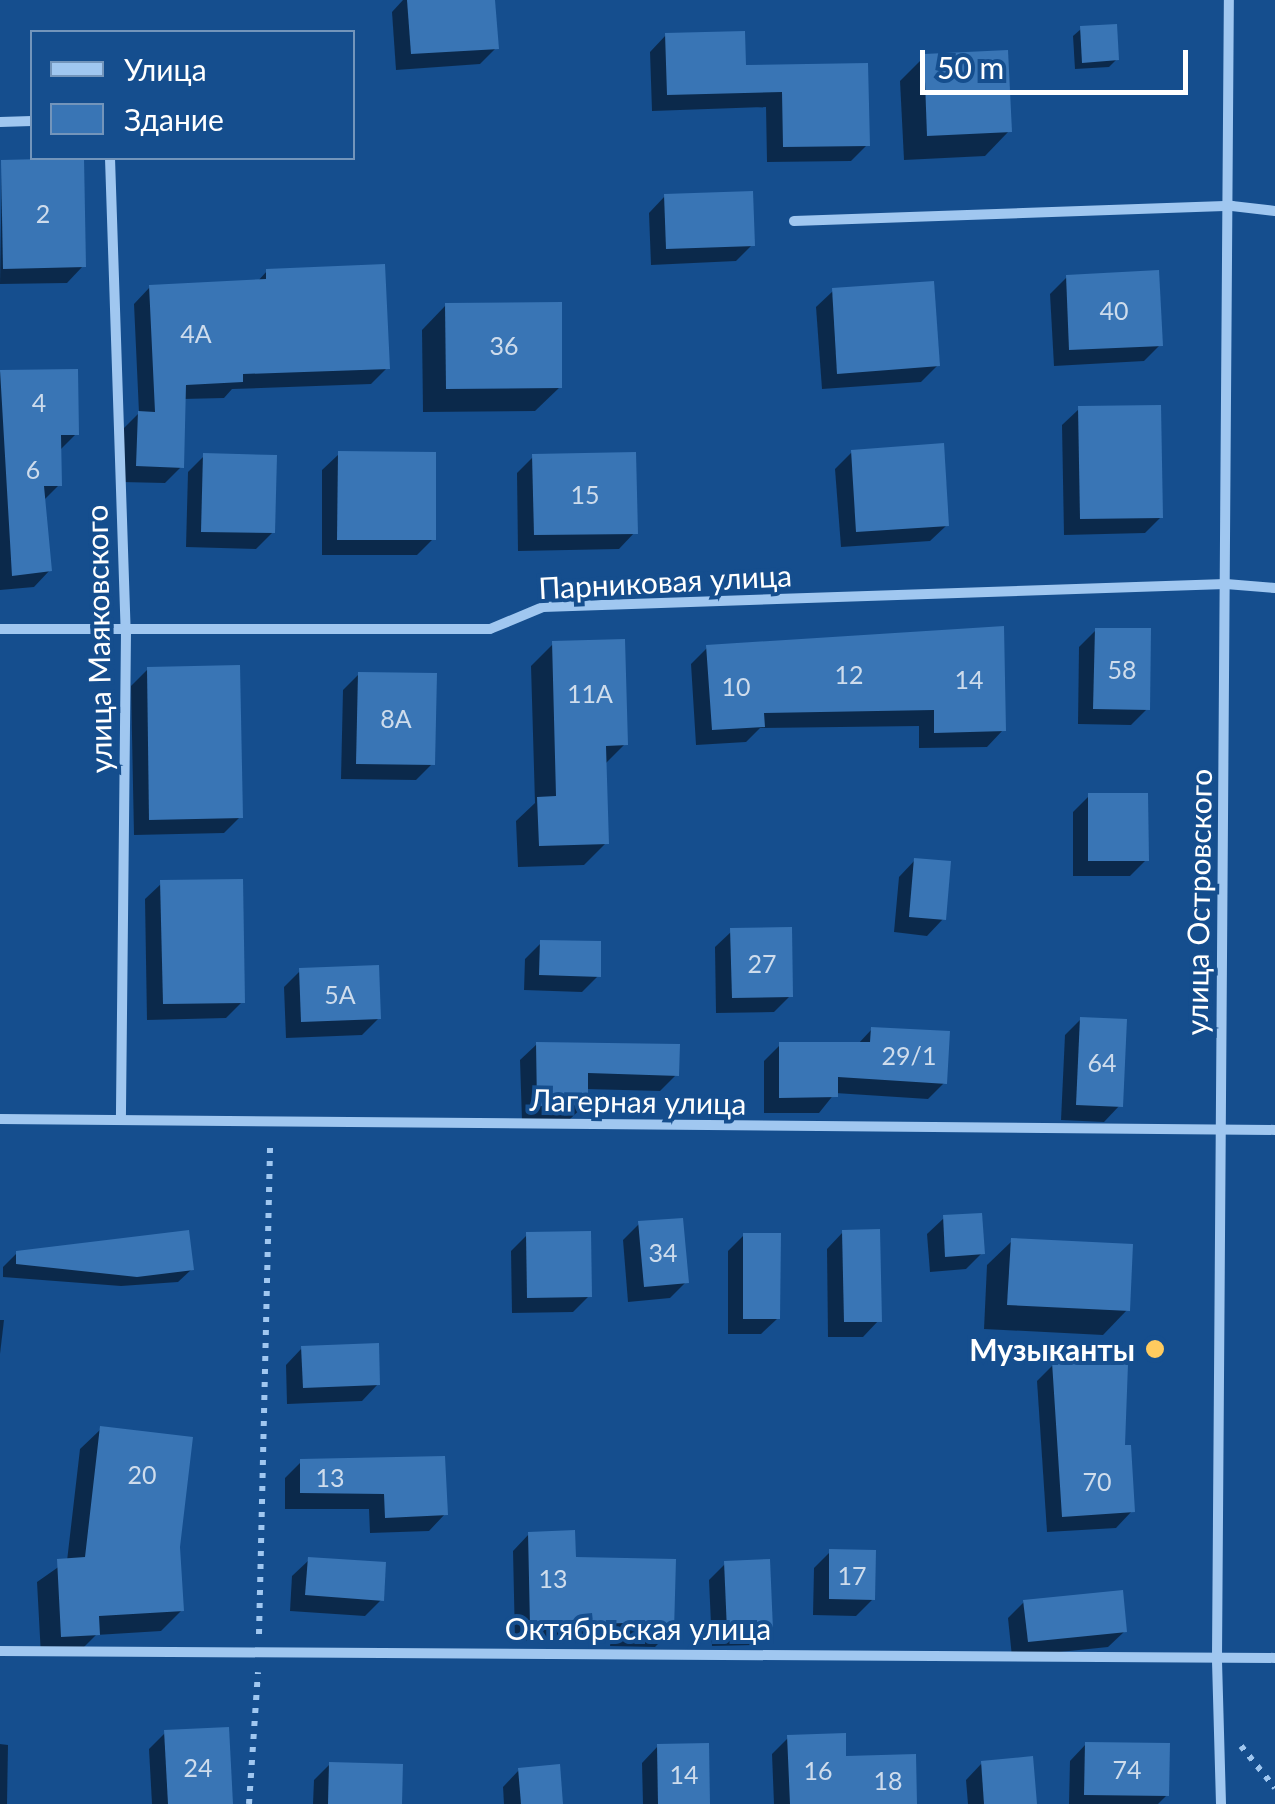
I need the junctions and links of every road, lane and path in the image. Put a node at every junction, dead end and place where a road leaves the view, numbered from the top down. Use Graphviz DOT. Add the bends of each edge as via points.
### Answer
graph roads {
  1 [pos="1230,0"];
  2 [pos="30,121"];
  3 [pos="0,122"];
  4 [pos="110,160"];
  5 [pos="1232,206"];
  6 [pos="1275,211"];
  7 [pos="794,221"];
  8 [pos="1226,584"];
  9 [pos="1275,588"];
  10 [pos="0,629"];
  11 [pos="126,632"];
  12 [pos="0,1119"];
  13 [pos="121,1119"];
  14 [pos="270,1121"];
  15 [pos="1275,1130"];
  16 [pos="1220,1133"];
  17 [pos="259,1650"];
  18 [pos="0,1651"];
  19 [pos="1216,1656"];
  20 [pos="1275,1658"];
  21 [pos="1220,1721"];
  22 [pos="1275,1788"];
  23 [pos="249,1804"];
  24 [pos="1222,1804"];
  1 -- 5 [label="street, улица Островского"];
  2 -- 3 [label="street"];
  4 -- 11 [label="street, улица Маяковского"];
  5 -- 6 [label="street"];
  5 -- 7 [label="street"];
  5 -- 8 [label="street, улица Островского"];
  8 -- 9 [label="street, Парниковая улица"];
  8 -- 11 [label="street, Парниковая улица" via="543,607 490,629"];
  8 -- 16 [label="street, улица Островского"];
  10 -- 11 [label="street, Парниковая улица"];
  11 -- 13 [label="street, улица Маяковского"];
  12 -- 13 [label="street, Лагерная улица"];
  13 -- 14 [label="street, Лагерная улица"];
  14 -- 16 [label="street, Лагерная улица"];
  14 -- 17 [label="path"];
  15 -- 16 [label="street, Лагерная улица"];
  16 -- 19 [label="street, улица Островского"];
  17 -- 18 [label="street, Октябрьская улица"];
  17 -- 19 [label="street, Октябрьская улица"];
  17 -- 23 [label="path"];
  19 -- 20 [label="street, Октябрьская улица"];
  19 -- 21 [label="street, улица Островского"];
  21 -- 22 [label="path"];
  21 -- 24 [label="street, улица Островского"];
}
